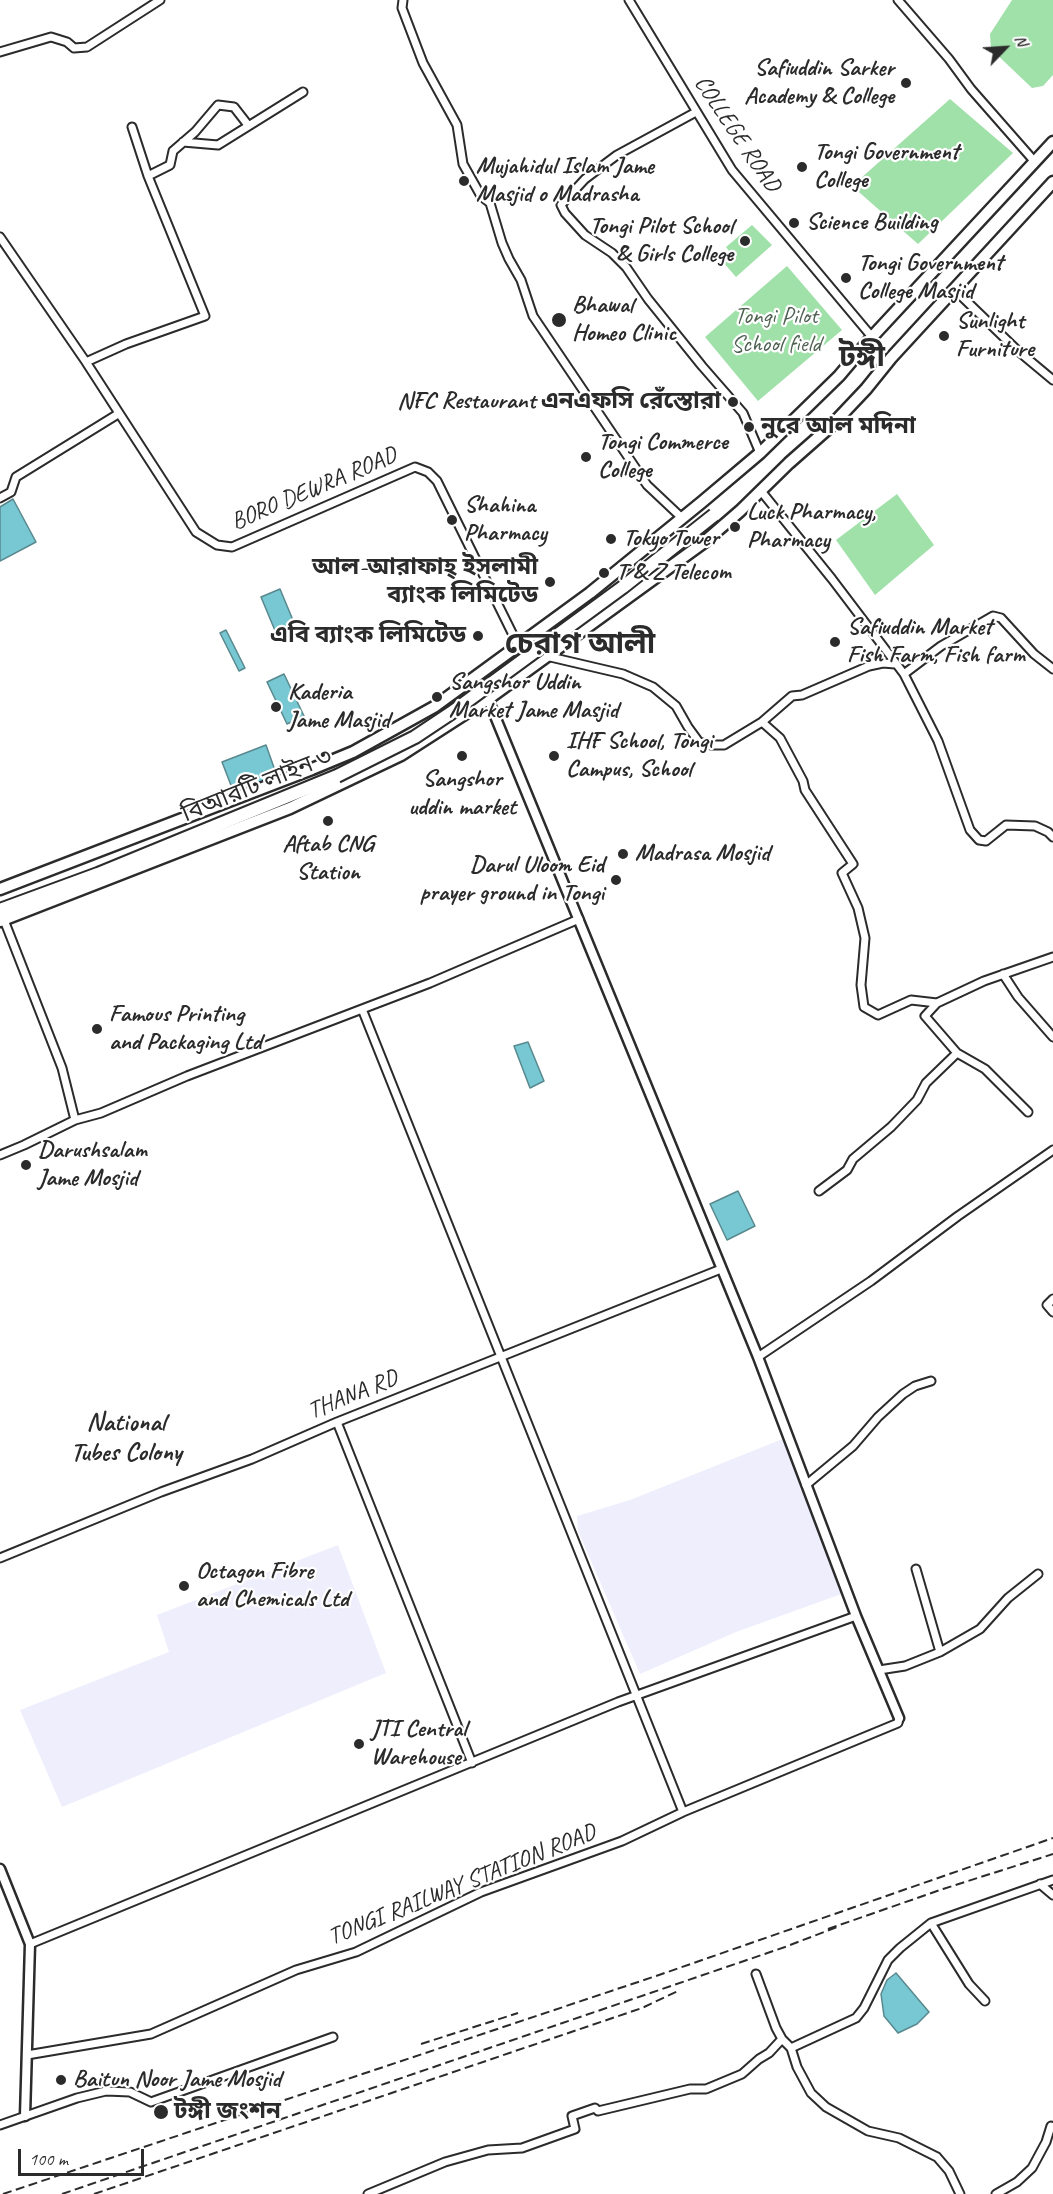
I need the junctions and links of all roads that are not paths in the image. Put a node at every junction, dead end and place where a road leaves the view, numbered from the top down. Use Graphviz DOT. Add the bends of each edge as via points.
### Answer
graph roads {
  1 [pos="160,0"];
  2 [pos="403,0"];
  3 [pos="629,0"];
  4 [pos="898,0"];
  5 [pos="0,52"];
  6 [pos="303,92"];
  7 [pos="696,112"];
  8 [pos="248,125"];
  9 [pos="132,127"];
  10 [pos="183,142"];
  11 [pos="1053,142"];
  12 [pos="1035,162"];
  13 [pos="148,176"];
  14 [pos="1053,182"];
  15 [pos="0,237"];
  16 [pos="955,291"];
  17 [pos="872,337"];
  18 [pos="86,362"];
  19 [pos="1053,380"];
  20 [pos="118,414"];
  21 [pos="760,453"];
  22 [pos="761,491"];
  23 [pos="0,498"];
  24 [pos="714,515"];
  25 [pos="682,518"];
  26 [pos="518,645"];
  27 [pos="546,656"];
  28 [pos="895,664"];
  29 [pos="1053,669"];
  30 [pos="904,674"];
  31 [pos="488,699"];
  32 [pos="762,722"];
  33 [pos="1053,837"];
  34 [pos="0,888"];
  35 [pos="1,917"];
  36 [pos="579,920"];
  37 [pos="1053,957"];
  38 [pos="1003,974"];
  39 [pos="937,1003"];
  40 [pos="362,1009"];
  41 [pos="1053,1037"];
  42 [pos="957,1053"];
  43 [pos="1028,1112"];
  44 [pos="75,1120"];
  45 [pos="1053,1150"];
  46 [pos="0,1155"];
  47 [pos="819,1191"];
  48 [pos="721,1269"];
  49 [pos="1053,1299"];
  50 [pos="1053,1312"];
  51 [pos="501,1356"];
  52 [pos="758,1357"];
  53 [pos="931,1381"];
  54 [pos="336,1422"];
  55 [pos="806,1485"];
  56 [pos="0,1558"];
  57 [pos="916,1569"];
  58 [pos="1038,1574"];
  59 [pos="856,1616"];
  60 [pos="940,1652"];
  61 [pos="879,1670"];
  62 [pos="637,1695"];
  63 [pos="899,1718"];
  64 [pos="472,1763"];
  65 [pos="683,1812"];
  66 [pos="0,1869"];
  67 [pos="1053,1880"];
  68 [pos="1040,1884"];
  69 [pos="1053,1895"];
  70 [pos="931,1923"];
  71 [pos="30,1944"];
  72 [pos="756,1974"];
  73 [pos="985,2001"];
  74 [pos="333,2037"];
  75 [pos="782,2039"];
  76 [pos="791,2048"];
  77 [pos="27,2055"];
  78 [pos="25,2116"];
  79 [pos="0,2125"];
  80 [pos="1051,2126"];
  81 [pos="368,2194"];
  82 [pos="960,2194"];
  83 [pos="996,2194"];
  1 -- 5 [label="street" via="87,47 74,48 51,37"];
  2 -- 25 [label="street" via="402,8 423,63 457,125 463,164 481,196 490,203 533,316 647,485"];
  3 -- 7 [label="street, COLLEGE ROAD"];
  4 -- 12 [label="street"];
  6 -- 8 [label="street"];
  7 -- 17 [label="street, COLLEGE ROAD" via="732,170"];
  7 -- 21 [label="street" via="617,155 585,179 561,205 585,235 626,267 743,413"];
  8 -- 10 [label="street" via="218,145"];
  8 -- 10 [label="street" via="234,107 218,105"];
  9 -- 13 [label="street"];
  10 -- 13 [label="street" via="173,151 170,165"];
  11 -- 12 [label="highway"];
  12 -- 17 [label="highway"];
  13 -- 18 [label="street" via="205,316"];
  14 -- 16 [label="highway"];
  15 -- 18 [label="street, BORO DEWRA ROAD"];
  16 -- 19 [label="street"];
  16 -- 22 [label="highway" via="831,426"];
  17 -- 21 [label="highway" via="839,376"];
  18 -- 20 [label="street, BORO DEWRA ROAD"];
  20 -- 23 [label="street" via="16,477 11,492"];
  20 -- 26 [label="street, BORO DEWRA ROAD" via="196,532 218,545 231,547 416,467 428,472 437,481"];
  21 -- 25 [label="highway"];
  22 -- 27 [label="highway" via="703,543"];
  22 -- 28 [label="street"];
  24 -- 35 [label="highway, বিআরটি লাইন ৩, bridge" via="623,587 415,737 337,776"];
  25 -- 26 [label="highway"];
  26 -- 34 [label="highway" via="434,707 353,752"];
  27 -- 31 [label="highway"];
  27 -- 32 [label="street" via="623,674 653,687 676,706 699,742 724,745"];
  28 -- 30 [label="street"];
  28 -- 32 [label="street" via="869,666 792,696"];
  29 -- 30 [label="street" via="1001,618 993,616 941,646"];
  30 -- 33 [label="street" via="938,741 970,830 979,840 986,841 1006,825 1016,824 1035,826"];
  31 -- 35 [label="highway" via="401,755 290,808"];
  31 -- 36 [label="street"];
  32 -- 39 [label="street" via="780,738 805,790 853,864 842,873 858,908 865,938 861,986 864,1006 878,1015 911,1000"];
  35 -- 44 [label="street" via="62,1068"];
  36 -- 40 [label="street"];
  36 -- 48 [label="street"];
  37 -- 38 [label="street"];
  38 -- 39 [label="street"];
  38 -- 41 [label="street"];
  39 -- 42 [label="street" via="925,1016"];
  40 -- 44 [label="street"];
  40 -- 51 [label="street"];
  42 -- 43 [label="street" via="985,1069"];
  42 -- 47 [label="street" via="926,1083 917,1100 891,1127"];
  44 -- 46 [label="street"];
  45 -- 52 [label="street"];
  48 -- 51 [label="street, THANA RD"];
  48 -- 52 [label="street"];
  49 -- 50 [label="street" via="1047,1305"];
  51 -- 54 [label="street, THANA RD"];
  51 -- 62 [label="street"];
  52 -- 55 [label="street"];
  53 -- 55 [label="street" via="903,1394 853,1446"];
  54 -- 56 [label="street, THANA RD"];
  54 -- 64 [label="street"];
  55 -- 59 [label="street"];
  57 -- 60 [label="street"];
  58 -- 60 [label="street" via="1008,1598 980,1629"];
  59 -- 61 [label="street"];
  59 -- 62 [label="street"];
  60 -- 61 [label="street" via="905,1666"];
  61 -- 63 [label="street"];
  62 -- 64 [label="street"];
  62 -- 65 [label="street"];
  63 -- 65 [label="street, TONGI RAILWAY STATION ROAD" via="898,1723"];
  64 -- 71 [label="street"];
  65 -- 77 [label="street, TONGI RAILWAY STATION ROAD" via="622,1841 481,1892 356,1952 296,1970 151,2034"];
  66 -- 71 [label="street"];
  67 -- 68 [label="street"];
  68 -- 69 [label="street"];
  68 -- 70 [label="street"];
  70 -- 73 [label="street" via="969,1984"];
  70 -- 76 [label="street" via="893,1953 856,2018"];
  71 -- 77 [label="street"];
  72 -- 75 [label="street"];
  74 -- 78 [label="street" via="151,2102 130,2092 106,2091"];
  75 -- 76 [label="street"];
  75 -- 81 [label="street" via="742,2074 706,2089 690,2089 598,2111 595,2108 572,2116 575,2129 522,2148 489,2150 445,2162"];
  76 -- 82 [label="street" via="811,2093 826,2107 868,2131 899,2138 937,2157"];
  77 -- 78 [label="street"];
  78 -- 79 [label="street"];
  80 -- 83 [label="street" via="1032,2168"];
}
